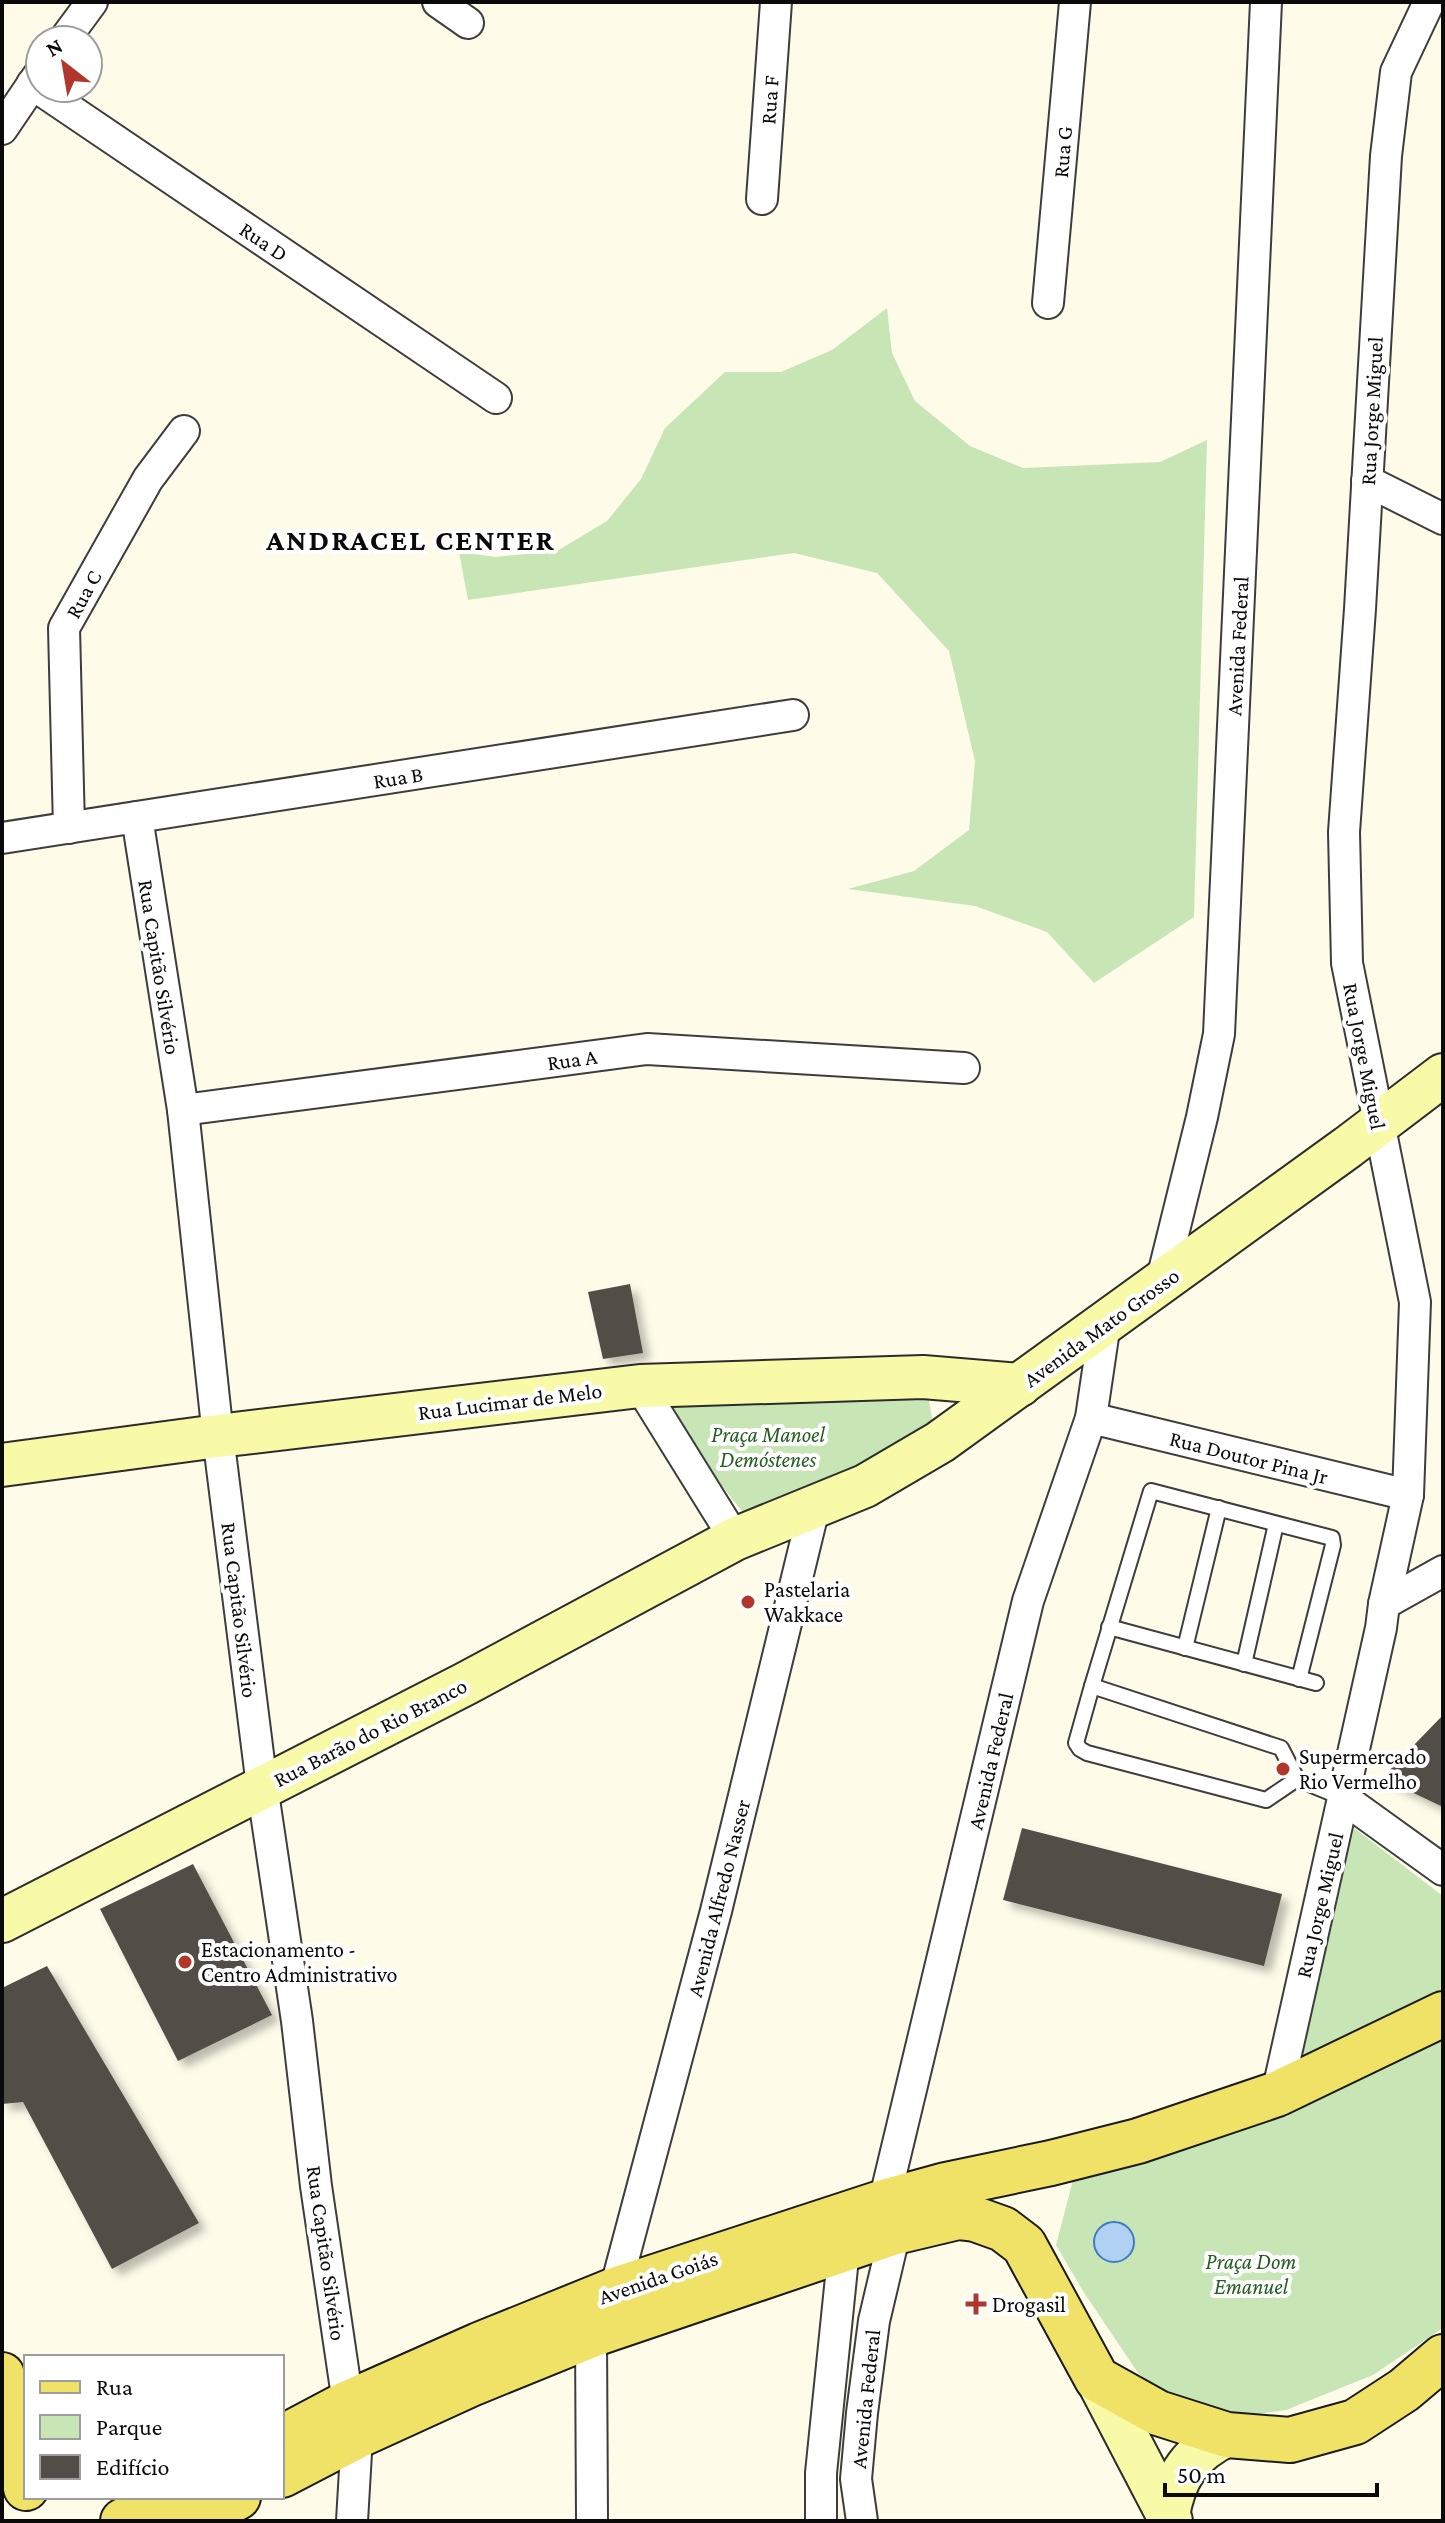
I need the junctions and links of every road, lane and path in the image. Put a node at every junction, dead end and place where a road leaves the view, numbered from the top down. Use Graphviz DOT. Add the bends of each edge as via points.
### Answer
graph roads {
  1 [pos="92,2"];
  2 [pos="438,2"];
  3 [pos="776,2"];
  4 [pos="1075,2"];
  5 [pos="1266,2"];
  6 [pos="1433,9"];
  7 [pos="468,23"];
  8 [pos="76,24"];
  9 [pos="24,96"];
  10 [pos="73,104"];
  11 [pos="2,129"];
  12 [pos="762,199"];
  13 [pos="1048,303"];
  14 [pos="496,398"];
  15 [pos="184,431"];
  16 [pos="1367,481"];
  17 [pos="1443,519"];
  18 [pos="793,715"];
  19 [pos="137,817"];
  20 [pos="69,828"];
  21 [pos="2,838"];
  22 [pos="964,1068"];
  23 [pos="1443,1075"];
  24 [pos="183,1110"];
  25 [pos="1379,1124"];
  26 [pos="1161,1283"];
  27 [pos="1105,1323"];
  28 [pos="1020,1385"];
  29 [pos="640,1386"];
  30 [pos="1091,1418"];
  31 [pos="218,1436"];
  32 [pos="2,1465"];
  33 [pos="1408,1495"];
  34 [pos="815,1504"];
  35 [pos="1219,1508"];
  36 [pos="1276,1524"];
  37 [pos="735,1539"];
  38 [pos="1443,1571"];
  39 [pos="1384,1604"];
  40 [pos="1109,1627"];
  41 [pos="1185,1648"];
  42 [pos="1244,1664"];
  43 [pos="1299,1679"];
  44 [pos="1316,1683"];
  45 [pos="1092,1686"];
  46 [pos="1297,1779"];
  47 [pos="262,1786"];
  48 [pos="1343,1798"];
  49 [pos="1443,1870"];
  50 [pos="2,1921"];
  51 [pos="1443,2014"];
  52 [pos="1277,2094"];
  53 [pos="1051,2163"];
  54 [pos="889,2217"];
  55 [pos="1024,2245"];
  56 [pos="844,2248"];
  57 [pos="615,2290"];
  58 [pos="591,2335"];
  59 [pos="1443,2357"];
  60 [pos="2,2375"];
  61 [pos="1097,2379"];
  62 [pos="353,2420"];
  63 [pos="1227,2435"];
  64 [pos="284,2437"];
  65 [pos="21,2448"];
  66 [pos="24,2472"];
  67 [pos="284,2473"];
  68 [pos="28,2499"];
  69 [pos="105,2499"];
  70 [pos="234,2499"];
  71 [pos="145,2509"];
  72 [pos="1169,2518"];
  73 [pos="33,2521"];
  74 [pos="193,2521"];
  75 [pos="352,2521"];
  76 [pos="592,2521"];
  77 [pos="821,2521"];
  78 [pos="862,2521"];
  1 -- 8 [label="street"];
  2 -- 7 [label="street"];
  3 -- 12 [label="street, Rua F"];
  4 -- 13 [label="street, Rua G"];
  5 -- 26 [label="street, Avenida Federal" via="1219,1034"];
  6 -- 16 [label="street, Rua Jorge Miguel" via="1396,72 1386,156"];
  9 -- 11 [label="street"];
  10 -- 14 [label="street, Rua D"];
  15 -- 20 [label="street, Rua C" via="148,479 64,628"];
  16 -- 17 [label="street"];
  16 -- 25 [label="street, Rua Jorge Miguel" via="1344,832 1347,963"];
  18 -- 19 [label="street, Rua B"];
  19 -- 20 [label="street, Rua B"];
  19 -- 24 [label="street, Rua Capitão Silvério"];
  20 -- 21 [label="street, Rua B"];
  22 -- 24 [label="street, Rua A" via="647,1049"];
  23 -- 25 [label="main road, Avenida Mato Grosso"];
  24 -- 31 [label="street, Rua Capitão Silvério"];
  25 -- 26 [label="main road, Avenida Mato Grosso"];
  25 -- 33 [label="street, Rua Jorge Miguel" via="1415,1302"];
  26 -- 27 [label="main road, Avenida Mato Grosso"];
  27 -- 28 [label="main road, Avenida Mato Grosso"];
  27 -- 30 [label="street, Avenida Federal"];
  28 -- 29 [label="main road, Rua Lucimar de Melo" via="923,1377"];
  28 -- 34 [label="main road, Avenida Mato Grosso" via="940,1442 865,1486"];
  29 -- 31 [label="main road, Rua Lucimar de Melo"];
  29 -- 37 [label="street"];
  30 -- 33 [label="street, Rua Doutor Pina Jr"];
  30 -- 54 [label="street, Avenida Federal" via="1028,1601"];
  31 -- 32 [label="main road, Rua Lucimar de Melo"];
  31 -- 47 [label="street, Rua Capitão Silvério"];
  33 -- 39 [label="street, Rua Jorge Miguel"];
  34 -- 37 [label="main road, Avenida Mato Grosso"];
  34 -- 57 [label="street, Avenida Alfredo Nasser" via="716,1911"];
  35 -- 36 [label="lane"];
  35 -- 40 [label="lane" via="1151,1491"];
  35 -- 41 [label="lane"];
  36 -- 42 [label="lane"];
  36 -- 43 [label="lane" via="1334,1541"];
  37 -- 47 [label="main road, Rua Barão do Rio Branco"];
  38 -- 39 [label="street"];
  39 -- 48 [label="street, Rua Jorge Miguel"];
  40 -- 41 [label="lane"];
  40 -- 45 [label="lane"];
  41 -- 42 [label="lane"];
  42 -- 43 [label="lane"];
  43 -- 44 [label="lane"];
  45 -- 46 [label="lane" via="1281,1748"];
  45 -- 46 [label="lane" via="1076,1743 1087,1753 1266,1800"];
  46 -- 48 [label="lane"];
  47 -- 50 [label="main road, Rua Barão do Rio Branco"];
  47 -- 62 [label="street, Rua Capitão Silvério"];
  48 -- 49 [label="street"];
  48 -- 52 [label="street, Rua Jorge Miguel"];
  51 -- 52 [label="main road"];
  52 -- 53 [label="main road" via="1138,2141"];
  53 -- 54 [label="main road, Avenida Goiás" via="946,2185"];
  53 -- 55 [label="main road" via="1030,2204"];
  54 -- 55 [label="main road, Avenida Goiás" via="975,2219 1003,2229"];
  54 -- 56 [label="main road, Avenida Goiás"];
  54 -- 57 [label="main road, Avenida Goiás"];
  54 -- 78 [label="street, Avenida Federal" via="856,2479"];
  55 -- 61 [label="main road"];
  56 -- 58 [label="main road, Avenida Goiás"];
  56 -- 77 [label="street, Avenida Federal" via="821,2473"];
  57 -- 62 [label="main road, Avenida Goiás" via="479,2345"];
  58 -- 62 [label="main road, Avenida Goiás" via="473,2383"];
  58 -- 76 [label="street"];
  59 -- 63 [label="main road" via="1355,2422 1290,2440"];
  60 -- 65 [label="main road"];
  61 -- 63 [label="main road" via="1158,2413"];
  61 -- 72 [label="main road"];
  62 -- 64 [label="main road, Avenida Goiás"];
  62 -- 67 [label="main road, Avenida Goiás"];
  62 -- 75 [label="street, Rua Capitão Silvério"];
  63 -- 72 [label="main road" via="1209,2443 1182,2470 1170,2499"];
  65 -- 66 [label="main road"];
  68 -- 73 [label="main road"];
  69 -- 71 [label="main road"];
  70 -- 74 [label="main road"];
}
